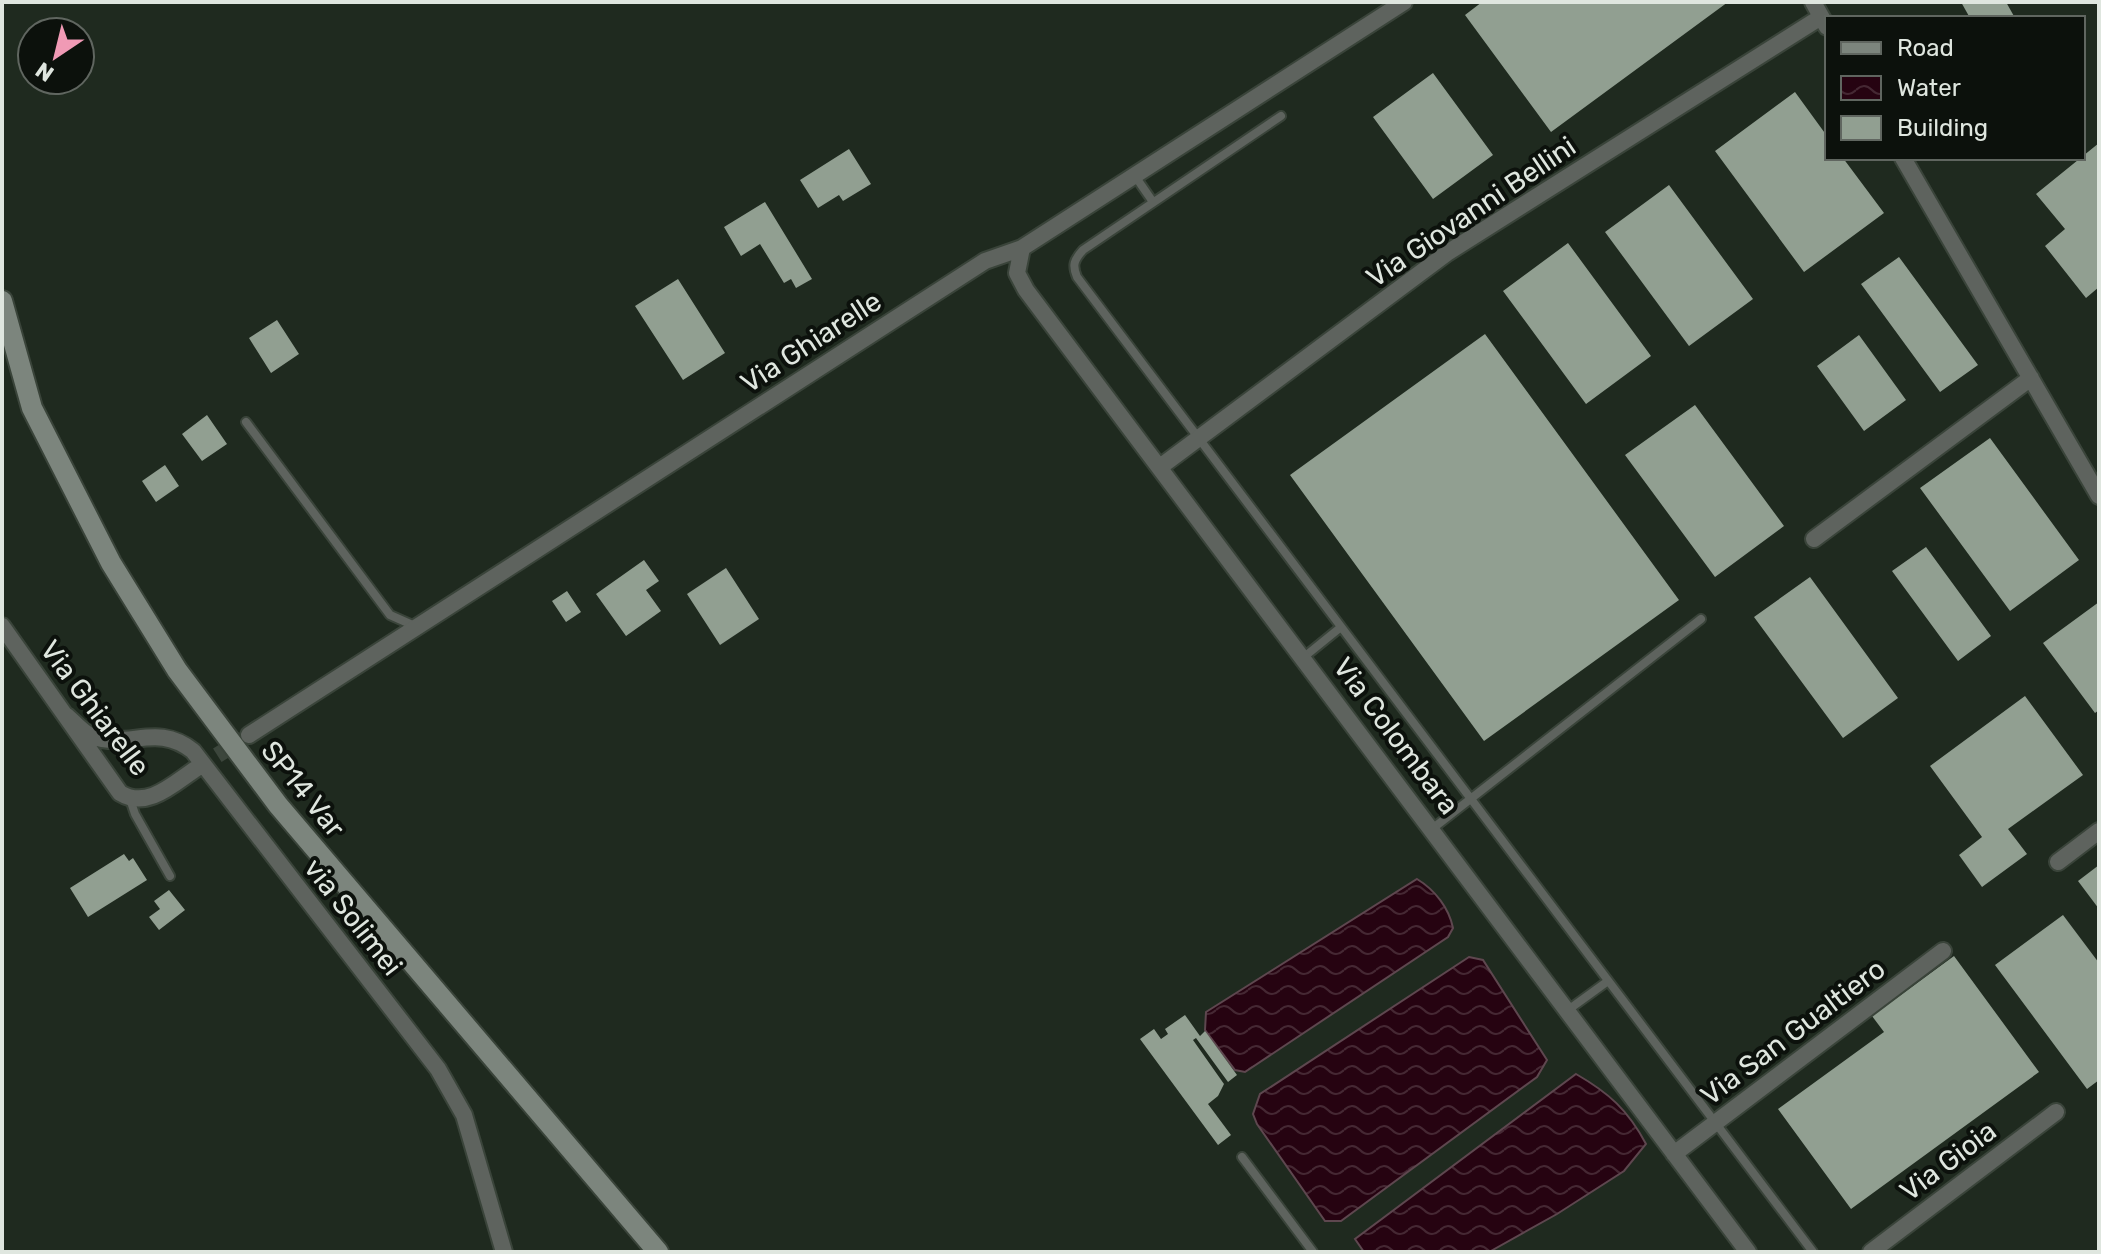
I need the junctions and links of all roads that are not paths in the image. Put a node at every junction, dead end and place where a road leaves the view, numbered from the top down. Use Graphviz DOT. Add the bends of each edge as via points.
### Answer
graph roads {
  1 [pos="1404,2"];
  2 [pos="1820,15"];
  3 [pos="1281,116"];
  4 [pos="1904,160"];
  5 [pos="1135,176"];
  6 [pos="1153,202"];
  7 [pos="1022,248"];
  8 [pos="2,301"];
  9 [pos="2031,378"];
  10 [pos="246,422"];
  11 [pos="1198,438"];
  12 [pos="1160,467"];
  13 [pos="2099,496"];
  14 [pos="1814,539"];
  15 [pos="1701,619"];
  16 [pos="2,626"];
  17 [pos="418,627"];
  18 [pos="1341,627"];
  19 [pos="1304,657"];
  20 [pos="67,716"];
  21 [pos="249,735"];
  22 [pos="197,768"];
  23 [pos="1470,798"];
  24 [pos="130,799"];
  25 [pos="1432,829"];
  26 [pos="2099,831"];
  27 [pos="2058,862"];
  28 [pos="170,876"];
  29 [pos="1943,951"];
  30 [pos="1608,981"];
  31 [pos="1568,1010"];
  32 [pos="2056,1112"];
  33 [pos="1715,1123"];
  34 [pos="1674,1154"];
  35 [pos="1242,1157"];
  36 [pos="504,1252"];
  37 [pos="658,1252"];
  38 [pos="1313,1252"];
  39 [pos="1748,1252"];
  40 [pos="1813,1252"];
  41 [pos="1871,1252"];
  1 -- 5 [label="street, Via Ghiarelle"];
  2 -- 11 [label="street, Via Giovanni Bellini" via="1447,253"];
  3 -- 6 [label="lane"];
  4 -- 9 [label="street"];
  5 -- 6 [label="lane"];
  5 -- 7 [label="street, Via Ghiarelle"];
  6 -- 11 [label="lane" via="1083,250 1073,268"];
  7 -- 12 [label="street, Via Colombara" via="1017,273 1026,290"];
  7 -- 17 [label="street, Via Ghiarelle" via="985,261"];
  8 -- 37 [label="main road, SP14 Var" via="32,408 111,563 177,670 278,805"];
  9 -- 13 [label="street"];
  9 -- 14 [label="street"];
  10 -- 17 [label="lane" via="390,615"];
  11 -- 12 [label="street, Via Giovanni Bellini"];
  11 -- 18 [label="lane"];
  12 -- 19 [label="street, Via Colombara"];
  15 -- 23 [label="lane"];
  16 -- 20 [label="street, Via Ghiarelle"];
  17 -- 21 [label="street, Via Ghiarelle"];
  18 -- 19 [label="lane"];
  18 -- 23 [label="lane"];
  19 -- 25 [label="street, Via Colombara"];
  20 -- 24 [label="street, Via Ghiarelle" via="113,785"];
  20 -- 36 [label="street, via Solimei" via="88,735 117,741 166,736 193,751 438,1069 464,1115"];
  22 -- 24 [label="street, Via Ghiarelle" via="148,798"];
  23 -- 25 [label="lane"];
  23 -- 30 [label="lane"];
  24 -- 28 [label="lane"];
  25 -- 31 [label="street, Via Colombara"];
  26 -- 27 [label="street"];
  29 -- 33 [label="street, Via San Gualtiero"];
  30 -- 31 [label="lane"];
  30 -- 33 [label="lane"];
  31 -- 34 [label="street, Via Colombara"];
  32 -- 41 [label="street, Via Gioia"];
  33 -- 34 [label="street, Via San Gualtiero"];
  33 -- 40 [label="lane"];
  34 -- 39 [label="street, Via Colombara"];
  35 -- 38 [label="lane"];
}
